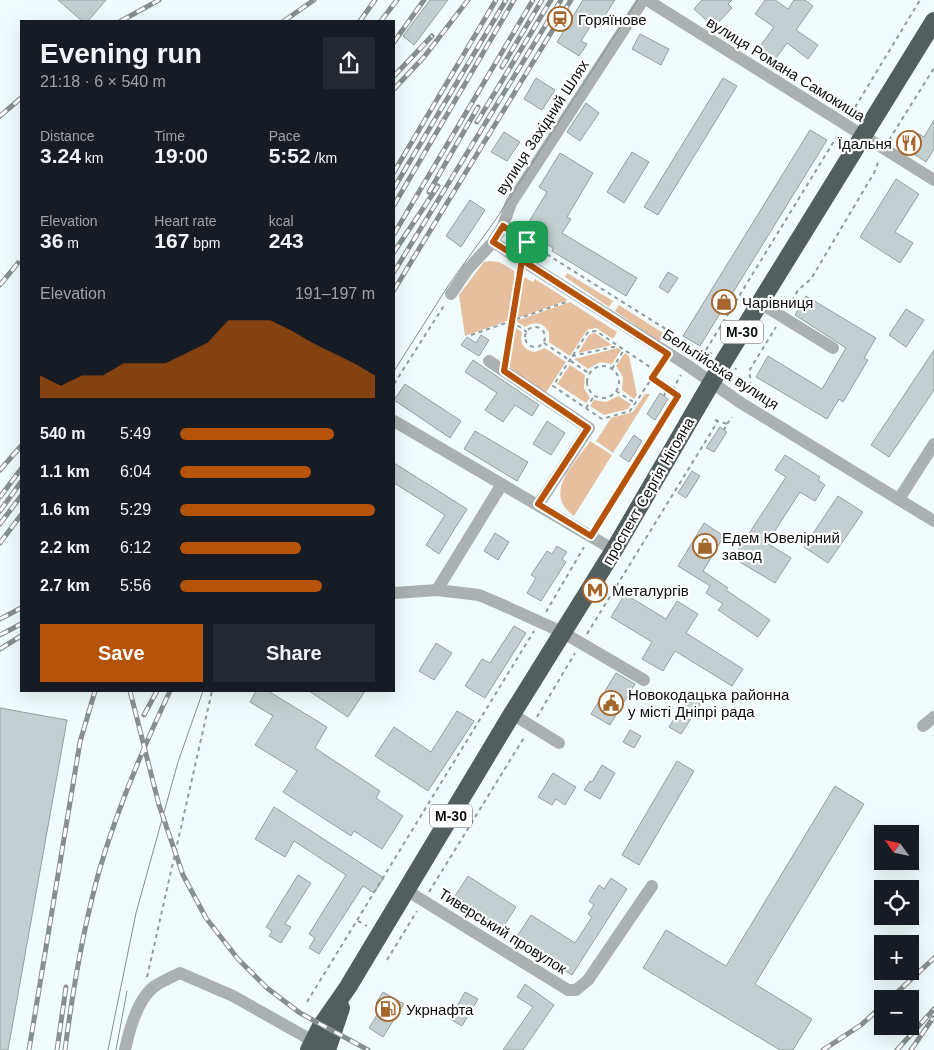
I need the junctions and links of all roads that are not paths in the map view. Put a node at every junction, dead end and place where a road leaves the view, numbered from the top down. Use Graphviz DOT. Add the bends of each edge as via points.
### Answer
graph roads {
  1 [pos="645,0"];
  2 [pos="934,22"];
  3 [pos="863,137"];
  4 [pos="934,180"];
  5 [pos="493,242"];
  6 [pos="451,294"];
  7 [pos="760,304"];
  8 [pos="833,348"];
  9 [pos="489,361"];
  10 [pos="712,383"];
  11 [pos="395,423"];
  12 [pos="934,444"];
  13 [pos="502,484"];
  14 [pos="899,499"];
  15 [pos="538,504"];
  16 [pos="934,521"];
  17 [pos="614,550"];
  18 [pos="437,590"];
  19 [pos="395,593"];
  20 [pos="562,632"];
  21 [pos="644,680"];
  22 [pos="512,714"];
  23 [pos="934,717"];
  24 [pos="923,726"];
  25 [pos="559,743"];
  26 [pos="652,886"];
  27 [pos="406,890"];
  28 [pos="323,1048"];
  29 [pos="125,1050"];
  1 -- 3 [label="street, вулиця Романа Самокиша"];
  1 -- 5 [label="street, вулиця Західний Шлях" via="511,203"];
  2 -- 3 [label="highway, проспект Сергія Нігояна / М-30"];
  3 -- 4 [label="street, вулиця Романа Самокиша"];
  3 -- 7 [label="highway, проспект Сергія Нігояна / М-30"];
  5 -- 6 [label="street, вулиця Західний Шлях"];
  5 -- 10 [label="street, Бельгійська вулиця"];
  7 -- 8 [label="street"];
  7 -- 10 [label="highway, проспект Сергія Нігояна / М-30"];
  9 -- 15 [label="street" via="588,428"];
  10 -- 14 [label="street, Бельгійська вулиця"];
  10 -- 17 [label="highway, проспект Сергія Нігояна / М-30"];
  11 -- 13 [label="street"];
  12 -- 14 [label="street"];
  13 -- 15 [label="street"];
  13 -- 18 [label="street"];
  14 -- 16 [label="street, Бельгійська вулиця"];
  15 -- 17 [label="street"];
  17 -- 20 [label="highway, проспект Сергія Нігояна / М-30"];
  18 -- 19 [label="street"];
  18 -- 20 [label="street" via="479,595"];
  20 -- 21 [label="street"];
  20 -- 22 [label="highway, проспект Сергія Нігояна / М-30"];
  22 -- 25 [label="street"];
  22 -- 27 [label="highway, проспект Сергія Нігояна / М-30"];
  23 -- 24 [label="street"];
  26 -- 27 [label="street, Тиверський провулок" via="588,980 576,990 568,990"];
  27 -- 28 [label="highway, проспект Сергія Нігояна / М-30" via="348,987"];
  28 -- 29 [label="street" via="233,996 180,973 154,987 141,1004"];
}
